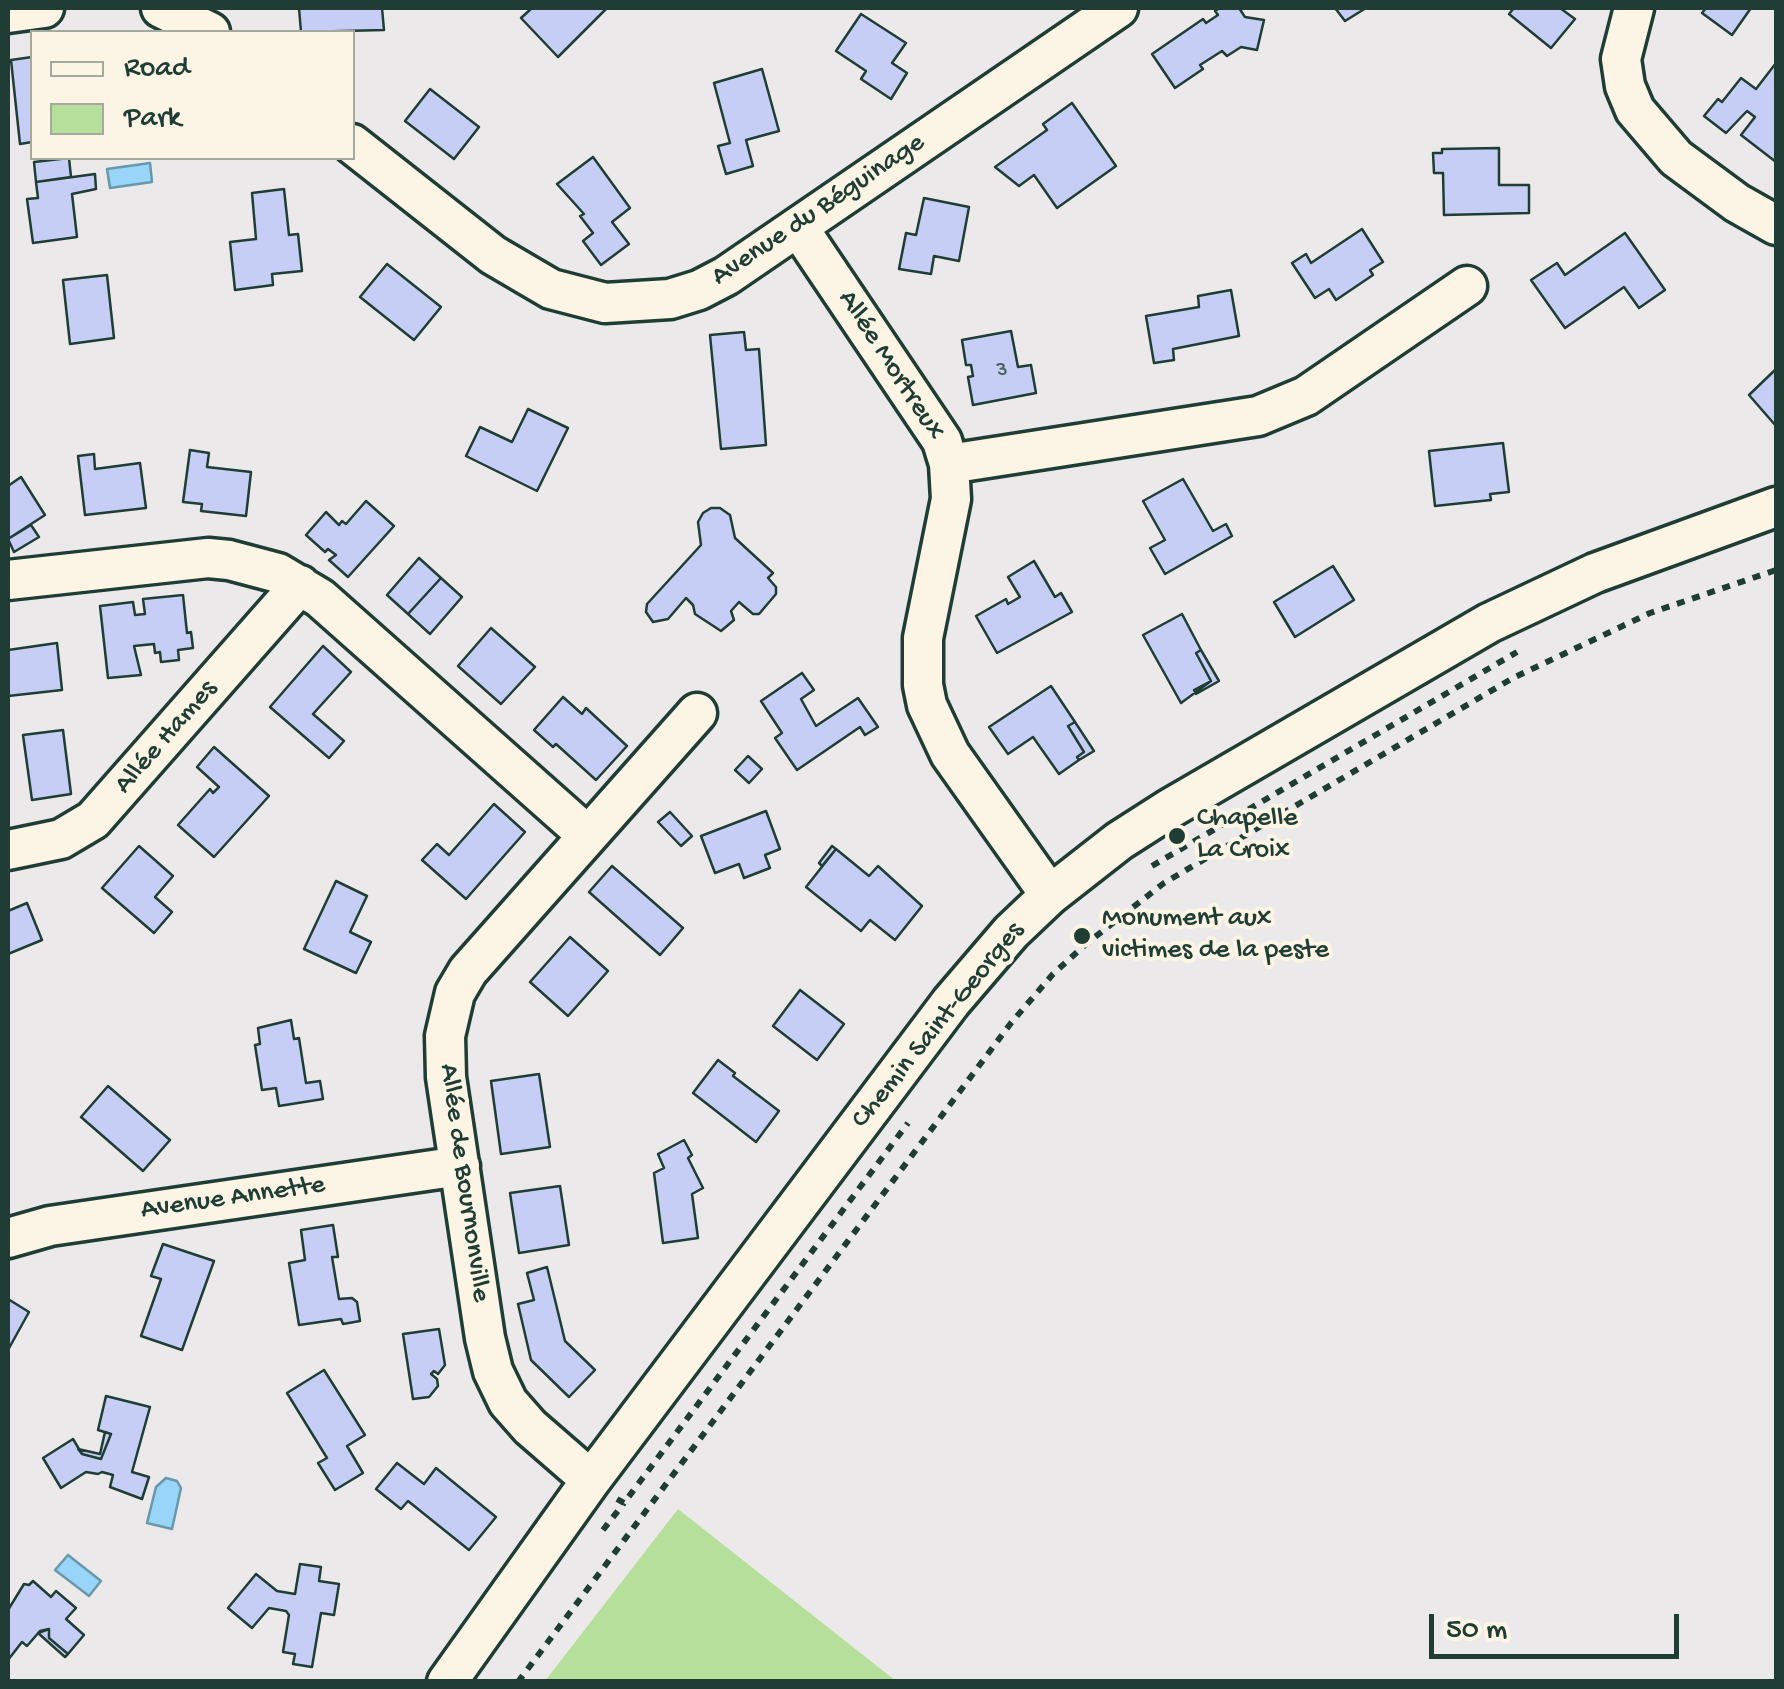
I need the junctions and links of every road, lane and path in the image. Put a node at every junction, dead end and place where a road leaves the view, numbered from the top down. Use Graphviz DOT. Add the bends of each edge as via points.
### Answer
graph roads {
  1 [pos="44,8"];
  2 [pos="161,8"];
  3 [pos="1118,8"];
  4 [pos="1634,8"];
  5 [pos="8,13"];
  6 [pos="206,30"];
  7 [pos="355,146"];
  8 [pos="1776,225"];
  9 [pos="798,227"];
  10 [pos="1466,286"];
  11 [pos="949,464"];
  12 [pos="1776,508"];
  13 [pos="1776,570"];
  14 [pos="8,580"];
  15 [pos="300,585"];
  16 [pos="1533,644"];
  17 [pos="697,713"];
  18 [pos="587,834"];
  19 [pos="8,850"];
  20 [pos="1149,868"];
  21 [pos="1050,894"];
  22 [pos="917,1112"];
  23 [pos="460,1166"];
  24 [pos="8,1238"];
  25 [pos="591,1480"];
  26 [pos="446,1682"];
  27 [pos="518,1682"];
  1 -- 5 [label="street"];
  2 -- 6 [label="street"];
  3 -- 9 [label="street, Avenue du Béguinage"];
  4 -- 8 [label="street" via="1620,60 1636,110 1676,158"];
  7 -- 9 [label="street, Avenue du Béguinage" via="524,276 605,303 685,294 726,276"];
  9 -- 11 [label="street, Allée Mortreux" via="928,418"];
  10 -- 11 [label="street" via="1306,396 1258,416"];
  11 -- 21 [label="street, Allée Mortreux" via="948,522 923,638 927,705 950,754"];
  12 -- 21 [label="street, Chemin Saint-Georges" via="1594,572 1489,624 1169,809"];
  13 -- 27 [label="path" via="1650,613 1513,678 1164,883 1086,944 1010,1023"];
  14 -- 15 [label="street" via="208,558 260,567"];
  15 -- 18 [label="street"];
  15 -- 19 [label="street, Allée Hames" via="93,820 61,839"];
  16 -- 20 [label="path"];
  17 -- 18 [label="street, Allée de Bournonville"];
  18 -- 23 [label="street, Allée de Bournonville" via="454,993 445,1057"];
  21 -- 25 [label="street, Chemin Saint-Georges" via="951,1002"];
  22 -- 25 [label="path" via="624,1503"];
  23 -- 24 [label="street, Avenue Annette" via="50,1226"];
  23 -- 25 [label="street, Allée de Bournonville" via="498,1385 530,1427"];
  25 -- 26 [label="street, Chemin Saint-Georges"];
}
